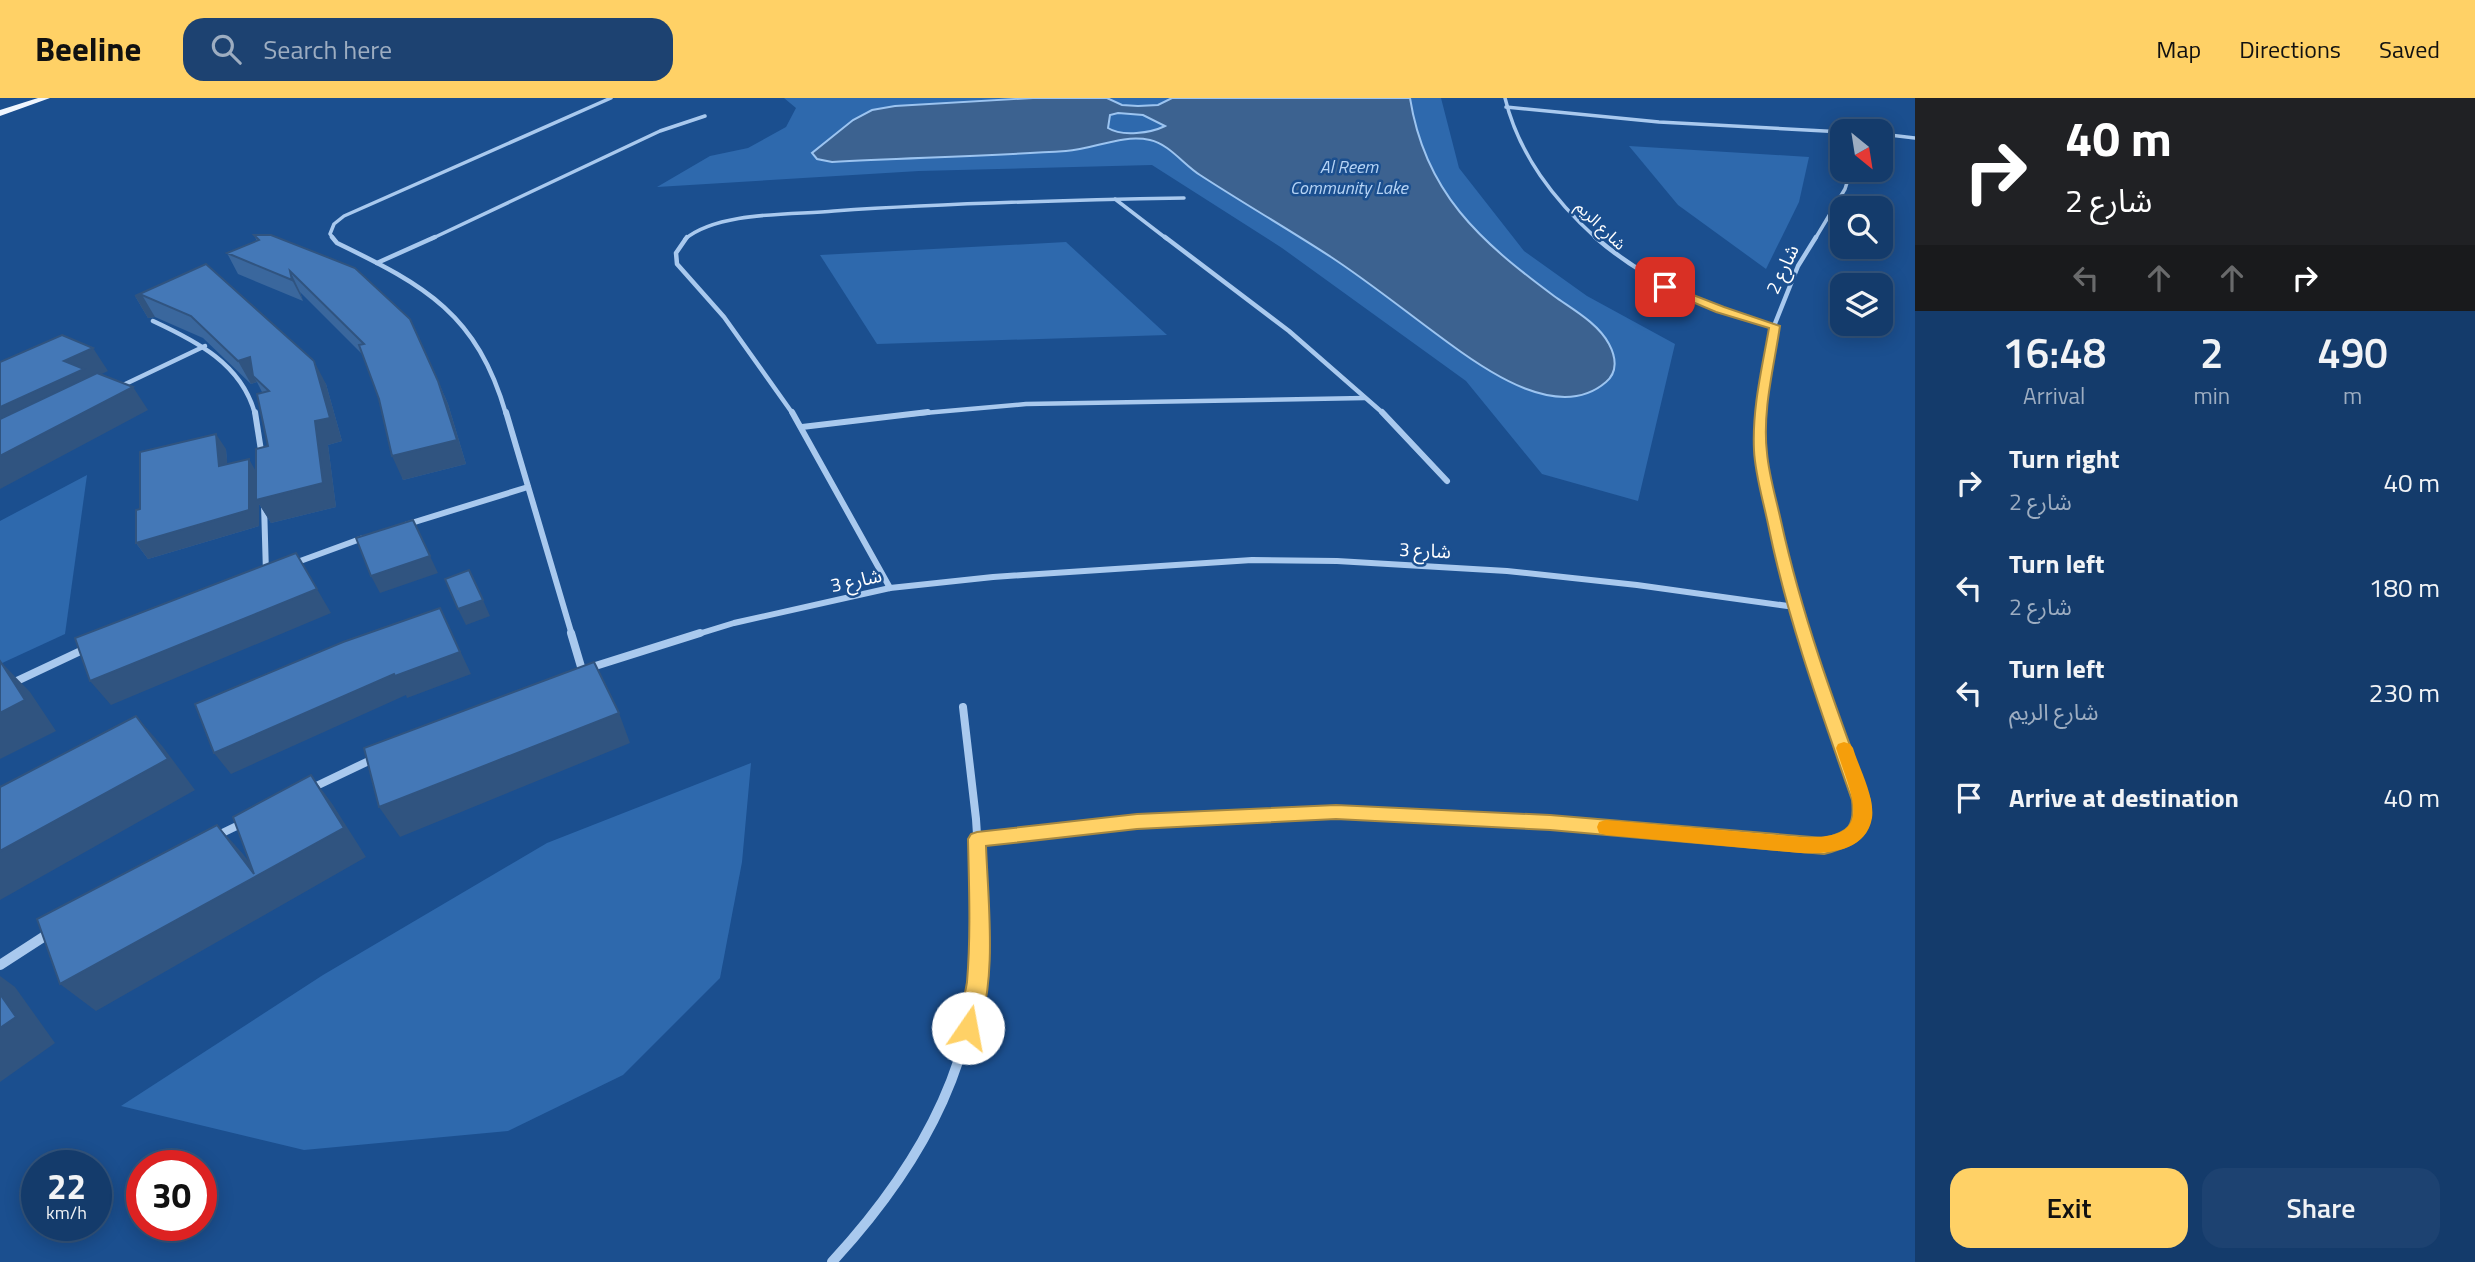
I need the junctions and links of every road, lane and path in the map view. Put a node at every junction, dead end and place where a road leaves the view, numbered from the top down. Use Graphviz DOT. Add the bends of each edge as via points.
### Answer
graph roads {
  1 [pos="15,98"];
  2 [pos="46,98"];
  3 [pos="611,98"];
  4 [pos="1505,98"];
  5 [pos="0,103"];
  6 [pos="1506,107"];
  7 [pos="0,113"];
  8 [pos="705,116"];
  9 [pos="1830,131"];
  10 [pos="1894,136"];
  11 [pos="1915,138"];
  12 [pos="1848,182"];
  13 [pos="1115,198"];
  14 [pos="1184,198"];
  15 [pos="377,263"];
  16 [pos="153,321"];
  17 [pos="1774,326"];
  18 [pos="205,346"];
  19 [pos="110,391"];
  20 [pos="1366,398"];
  21 [pos="802,427"];
  22 [pos="262,463"];
  23 [pos="1447,481"];
  24 [pos="528,487"];
  25 [pos="263,490"];
  26 [pos="397,527"];
  27 [pos="372,536"];
  28 [pos="289,565"];
  29 [pos="278,569"];
  30 [pos="266,573"];
  31 [pos="254,578"];
  32 [pos="890,588"];
  33 [pos="1795,607"];
  34 [pos="97,644"];
  35 [pos="582,670"];
  36 [pos="570,675"];
  37 [pos="0,688"];
  38 [pos="963,707"];
  39 [pos="385,753"];
  40 [pos="301,793"];
  41 [pos="254,817"];
  42 [pos="977,839"];
  43 [pos="207,841"];
  44 [pos="55,929"];
  45 [pos="0,965"];
  46 [pos="832,1262"];
  1 -- 5 [label="main road"];
  2 -- 7 [label="main road"];
  3 -- 15 [label="street" via="334,224 330,234 337,243"];
  4 -- 6 [label="street, شارع الريم"];
  6 -- 9 [label="street"];
  6 -- 17 [label="street, شارع الريم" via="1517,141 1534,167 1607,250 1665,287"];
  8 -- 15 [label="street" via="660,131"];
  10 -- 11 [label="street"];
  12 -- 17 [label="street, شارع 2" via="1798,266"];
  13 -- 14 [label="street"];
  13 -- 20 [label="street"];
  13 -- 21 [label="street" via="896,206 744,218 710,225 684,239 674,256 677,264 733,328"];
  15 -- 24 [label="street" via="435,296 474,338 496,382"];
  16 -- 18 [label="street"];
  17 -- 33 [label="street, شارع 2" via="1760,451"];
  18 -- 19 [label="street"];
  18 -- 22 [label="street" via="241,380 252,400"];
  20 -- 21 [label="street" via="1026,404"];
  20 -- 23 [label="street"];
  21 -- 32 [label="street"];
  24 -- 26 [label="street"];
  24 -- 35 [label="street"];
  25 -- 30 [label="street"];
  27 -- 28 [label="street"];
  29 -- 30 [label="street"];
  30 -- 31 [label="street"];
  32 -- 33 [label="street, شارع 3" via="1186,564 1325,561 1536,574"];
  32 -- 35 [label="street, شارع 3" via="734,623"];
  33 -- 42 [label="street, شارع 2" via="1861,800 1863,817 1857,831 1844,841 1800,845 1550,822 1336,812 1137,822"];
  34 -- 37 [label="street"];
  35 -- 36 [label="street, شارع 3"];
  38 -- 42 [label="street"];
  39 -- 40 [label="street"];
  41 -- 43 [label="street"];
  42 -- 46 [label="street" via="980,948 974,1009 957,1066 931,1125 895,1184"];
  44 -- 45 [label="street"];
}
